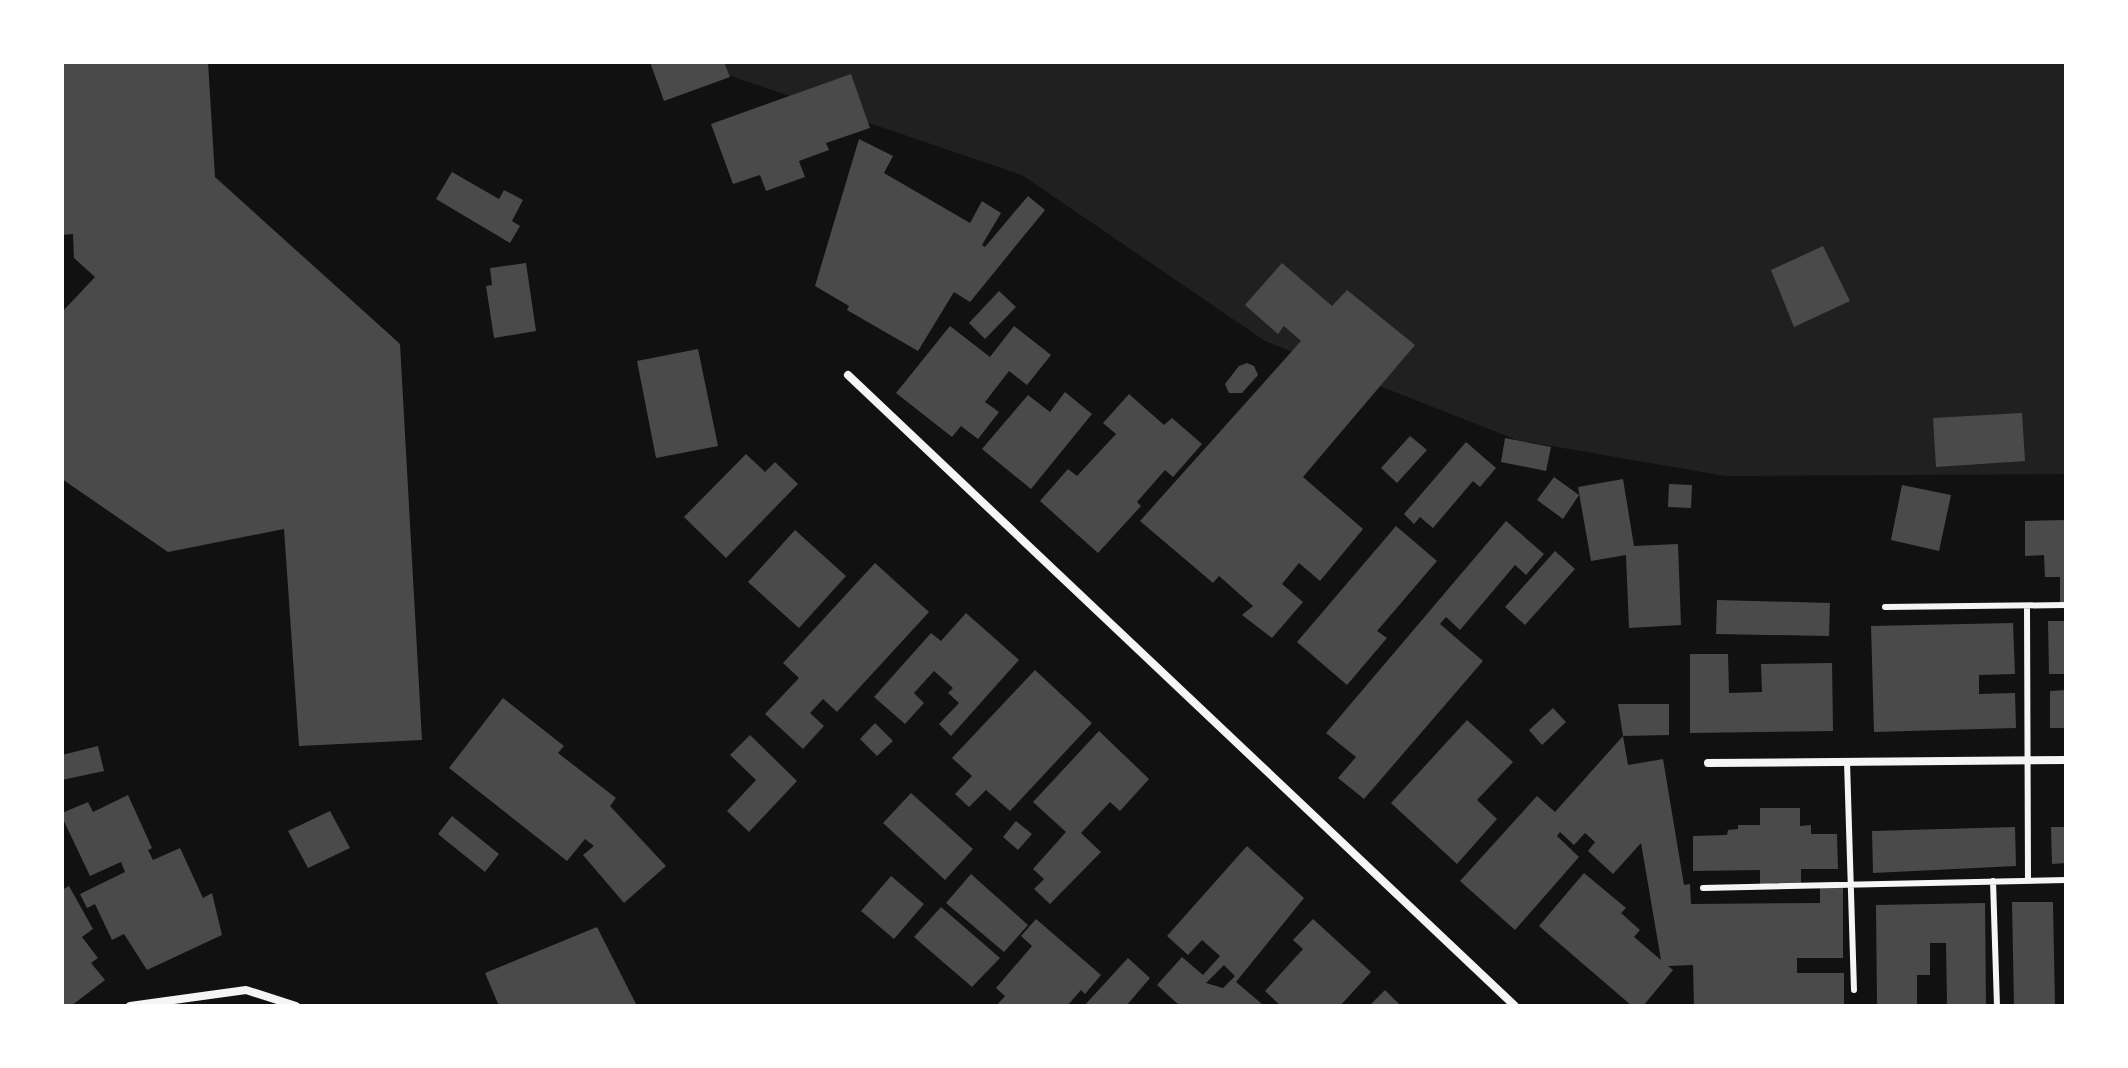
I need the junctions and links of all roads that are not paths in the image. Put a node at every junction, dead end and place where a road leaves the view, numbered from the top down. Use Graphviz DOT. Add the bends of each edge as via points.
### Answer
graph roads {
  1 [pos="848,375"];
  2 [pos="2066,605"];
  3 [pos="1885,607"];
  4 [pos="2027,607"];
  5 [pos="2027,760"];
  6 [pos="2066,760"];
  7 [pos="1847,762"];
  8 [pos="1708,763"];
  9 [pos="2028,880"];
  10 [pos="2066,880"];
  11 [pos="1993,881"];
  12 [pos="1851,882"];
  13 [pos="1703,888"];
  14 [pos="1854,990"];
  15 [pos="130,1006"];
  16 [pos="296,1006"];
  17 [pos="1515,1006"];
  18 [pos="1997,1006"];
  1 -- 17 [label="street"];
  2 -- 4 [label="lane"];
  3 -- 4 [label="lane"];
  4 -- 5 [label="lane"];
  5 -- 6 [label="street"];
  5 -- 7 [label="street"];
  5 -- 9 [label="lane"];
  7 -- 8 [label="street"];
  7 -- 12 [label="lane"];
  9 -- 10 [label="lane"];
  9 -- 11 [label="lane"];
  11 -- 12 [label="lane"];
  11 -- 18 [label="lane"];
  12 -- 13 [label="lane"];
  12 -- 14 [label="lane"];
  15 -- 16 [label="street" via="246,990"];
}
